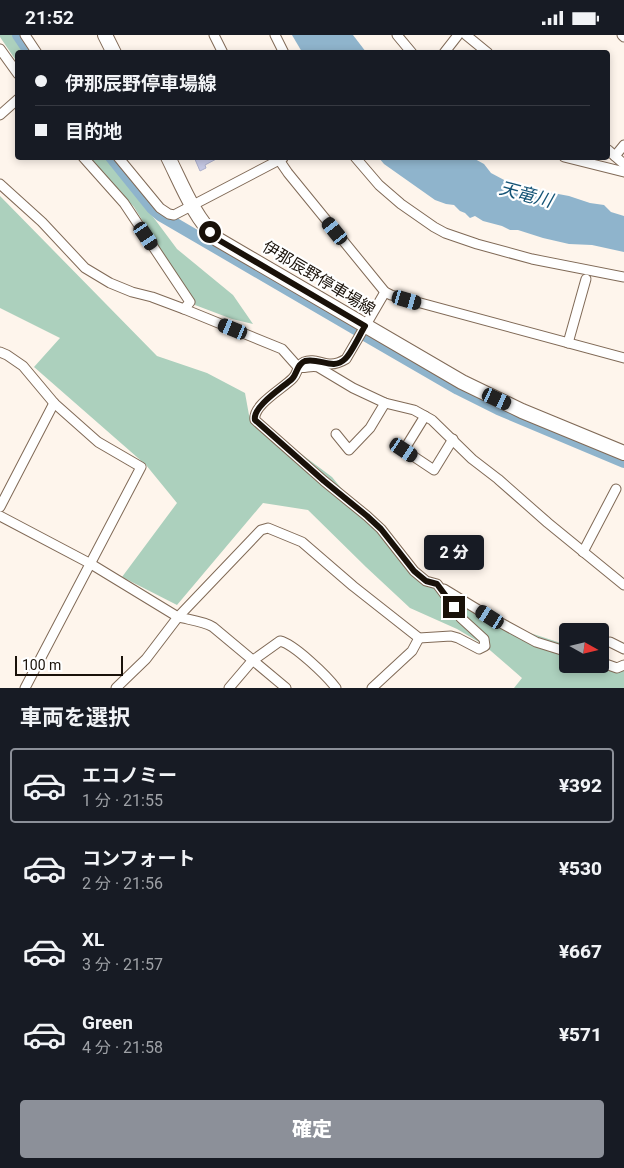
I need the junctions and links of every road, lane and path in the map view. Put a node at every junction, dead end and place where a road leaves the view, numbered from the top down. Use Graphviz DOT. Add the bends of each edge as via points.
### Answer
graph roads {
  1 [pos="25,35"];
  2 [pos="106,35"];
  3 [pos="214,35"];
  4 [pos="275,35"];
  5 [pos="397,35"];
  6 [pos="458,35"];
  7 [pos="466,35"];
  8 [pos="0,49"];
  9 [pos="36,50"];
  10 [pos="113,50"];
  11 [pos="222,50"];
  12 [pos="282,50"];
  13 [pos="410,50"];
  14 [pos="446,50"];
  15 [pos="484,50"];
  16 [pos="15,70"];
  17 [pos="15,102"];
  18 [pos="0,115"];
  19 [pos="624,145"];
  20 [pos="610,152"];
  21 [pos="615,156"];
  22 [pos="86,160"];
  23 [pos="120,160"];
  24 [pos="170,160"];
  25 [pos="276,160"];
  26 [pos="281,160"];
  27 [pos="358,160"];
  28 [pos="576,160"];
  29 [pos="624,164"];
  30 [pos="624,172"];
  31 [pos="0,184"];
  32 [pos="192,205"];
  33 [pos="624,277"];
  34 [pos="586,279"];
  35 [pos="385,292"];
  36 [pos="184,309"];
  37 [pos="365,326"];
  38 [pos="568,343"];
  39 [pos="0,351"];
  40 [pos="624,359"];
  41 [pos="298,367"];
  42 [pos="54,403"];
  43 [pos="385,403"];
  44 [pos="425,416"];
  45 [pos="336,434"];
  46 [pos="453,439"];
  47 [pos="624,453"];
  48 [pos="616,489"];
  49 [pos="0,507"];
  50 [pos="0,517"];
  51 [pos="583,552"];
  52 [pos="91,563"];
  53 [pos="623,580"];
  54 [pos="437,584"];
  55 [pos="178,617"];
  56 [pos="419,638"];
  57 [pos="610,642"];
  58 [pos="559,649"];
  59 [pos="624,649"];
  60 [pos="252,661"];
  61 [pos="609,665"];
  62 [pos="624,665"];
  63 [pos="25,688"];
  64 [pos="116,688"];
  65 [pos="228,688"];
  66 [pos="286,688"];
  67 [pos="336,688"];
  68 [pos="372,688"];
  1 -- 9 [label="street"];
  2 -- 10 [label="main road"];
  3 -- 11 [label="street"];
  4 -- 12 [label="street"];
  5 -- 13 [label="street"];
  6 -- 14 [label="street"];
  7 -- 15 [label="street"];
  8 -- 16 [label="street"];
  17 -- 18 [label="street"];
  19 -- 21 [label="street"];
  20 -- 21 [label="street"];
  21 -- 29 [label="street"];
  22 -- 36 [label="street" via="124,203 190,302"];
  23 -- 32 [label="street" via="160,208 174,215"];
  24 -- 32 [label="main road, 伊那辰野停車場線"];
  25 -- 32 [label="street"];
  26 -- 35 [label="street"];
  27 -- 33 [label="street" via="401,204 446,233 532,259"];
  28 -- 30 [label="street"];
  31 -- 36 [label="street" via="86,268 110,283"];
  32 -- 37 [label="main road, 伊那辰野停車場線" via="217,239"];
  34 -- 38 [label="street"];
  35 -- 37 [label="street"];
  35 -- 38 [label="street"];
  36 -- 41 [label="street" via="282,349"];
  37 -- 41 [label="street" via="346,359 330,365 306,361"];
  37 -- 47 [label="main road, 伊那辰野停車場線" via="488,395"];
  38 -- 40 [label="street"];
  39 -- 42 [label="street" via="23,366"];
  41 -- 43 [label="street" via="318,367 353,389"];
  41 -- 54 [label="street" via="293,378 258,409 255,420 381,529 414,571 426,581"];
  42 -- 49 [label="street"];
  42 -- 52 [label="street" via="98,442 141,467"];
  43 -- 44 [label="street"];
  43 -- 45 [label="street" via="370,429 349,450"];
  44 -- 46 [label="street"];
  44 -- 46 [label="street" via="404,450 434,470"];
  46 -- 51 [label="street" via="472,459"];
  48 -- 51 [label="street"];
  50 -- 52 [label="street"];
  51 -- 53 [label="street"];
  52 -- 55 [label="street"];
  52 -- 63 [label="street"];
  54 -- 56 [label="street" via="461,618 484,639 485,646 480,649 451,636"];
  54 -- 58 [label="street" via="536,642"];
  55 -- 56 [label="street" via="261,530 268,527 302,542"];
  55 -- 60 [label="street" via="214,627"];
  55 -- 64 [label="street" via="146,659"];
  56 -- 68 [label="street" via="412,651"];
  57 -- 59 [label="street"];
  60 -- 65 [label="street"];
  60 -- 66 [label="street"];
  60 -- 67 [label="street" via="280,641 286,642"];
  61 -- 62 [label="street" via="617,668"];
}
